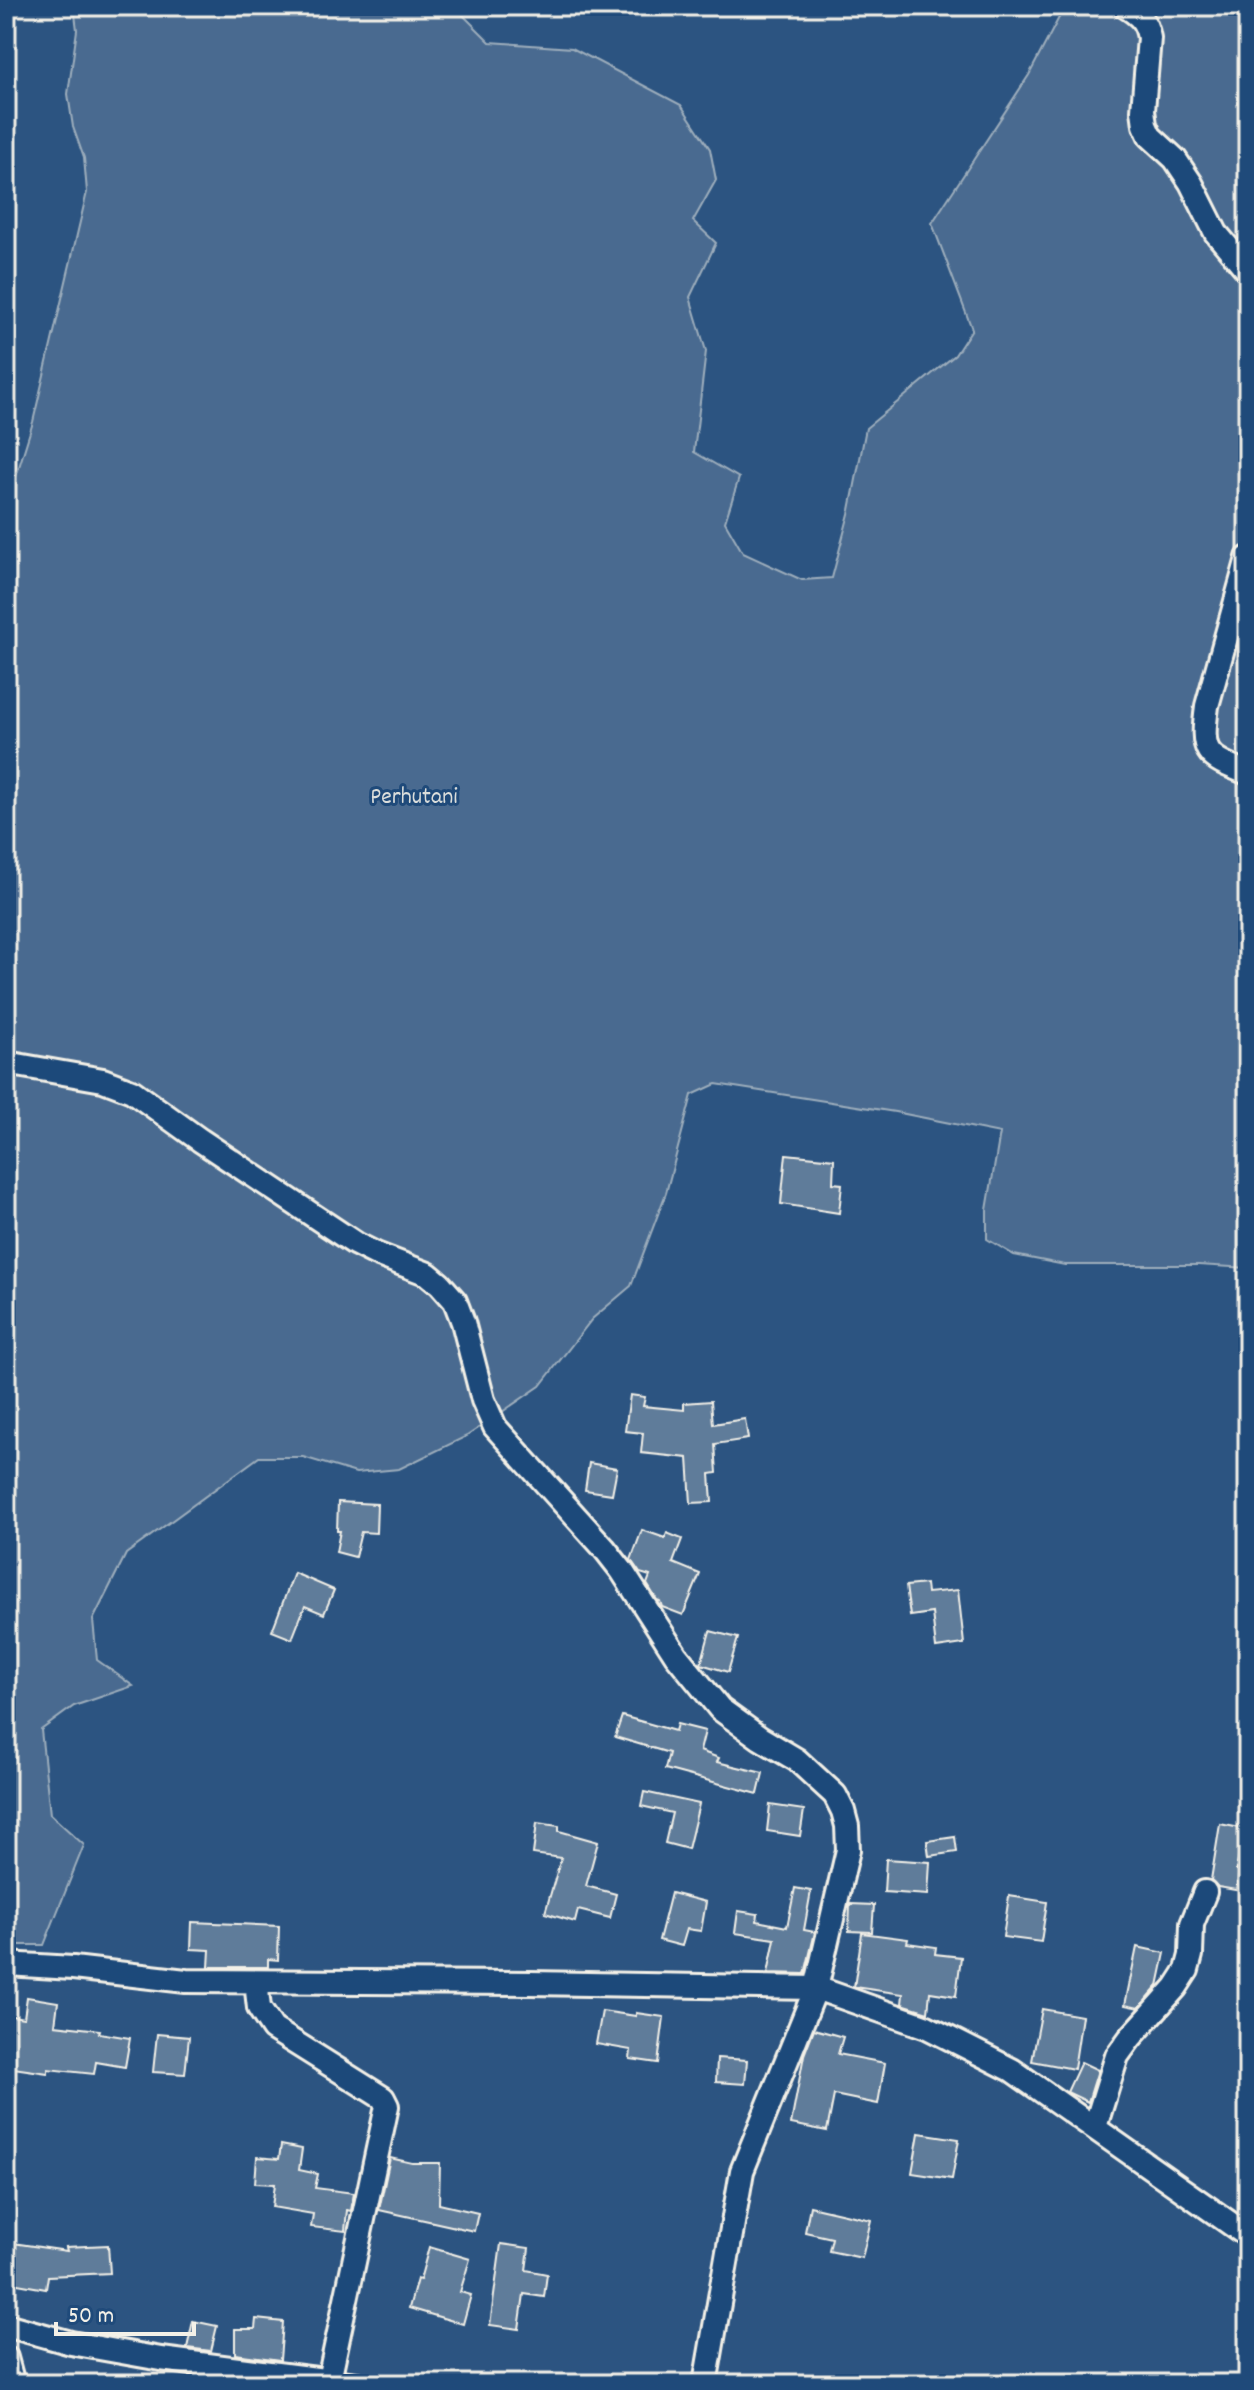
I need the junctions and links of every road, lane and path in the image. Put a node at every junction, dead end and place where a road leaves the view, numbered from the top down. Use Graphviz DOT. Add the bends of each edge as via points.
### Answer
graph roads {
  1 [pos="1125,6"];
  2 [pos="1248,271"];
  3 [pos="1248,558"];
  4 [pos="1248,773"];
  5 [pos="6,1063"];
  6 [pos="1205,1892"];
  7 [pos="6,1964"];
  8 [pos="256,1982"];
  9 [pos="816,1988"];
  10 [pos="1095,2127"];
  11 [pos="1248,2236"];
  12 [pos="6,2325"];
  13 [pos="6,2358"];
  14 [pos="329,2380"];
  15 [pos="13,2384"];
  16 [pos="356,2384"];
  17 [pos="705,2384"];
  1 -- 2 [label="street" via="1148,28 1143,110 1150,136 1175,159 1216,233"];
  3 -- 4 [label="street" via="1204,728 1208,752 1222,764"];
  5 -- 9 [label="street" via="103,1080 132,1091 356,1244 428,1274 455,1301 495,1427 604,1548 676,1655 720,1709 797,1760 835,1795 847,1826 848,1850"];
  6 -- 10 [label="street" via="1192,1924 1187,1970 1117,2056"];
  7 -- 8 [label="street" via="186,1981"];
  8 -- 9 [label="street"];
  8 -- 14 [label="street" via="259,2008 273,2029 383,2098 387,2106"];
  9 -- 10 [label="street" via="927,2027 978,2052"];
  9 -- 17 [label="street" via="742,2171"];
  10 -- 11 [label="street"];
  12 -- 14 [label="street" via="161,2359"];
  13 -- 15 [label="street"];
  14 -- 16 [label="street"];
}
